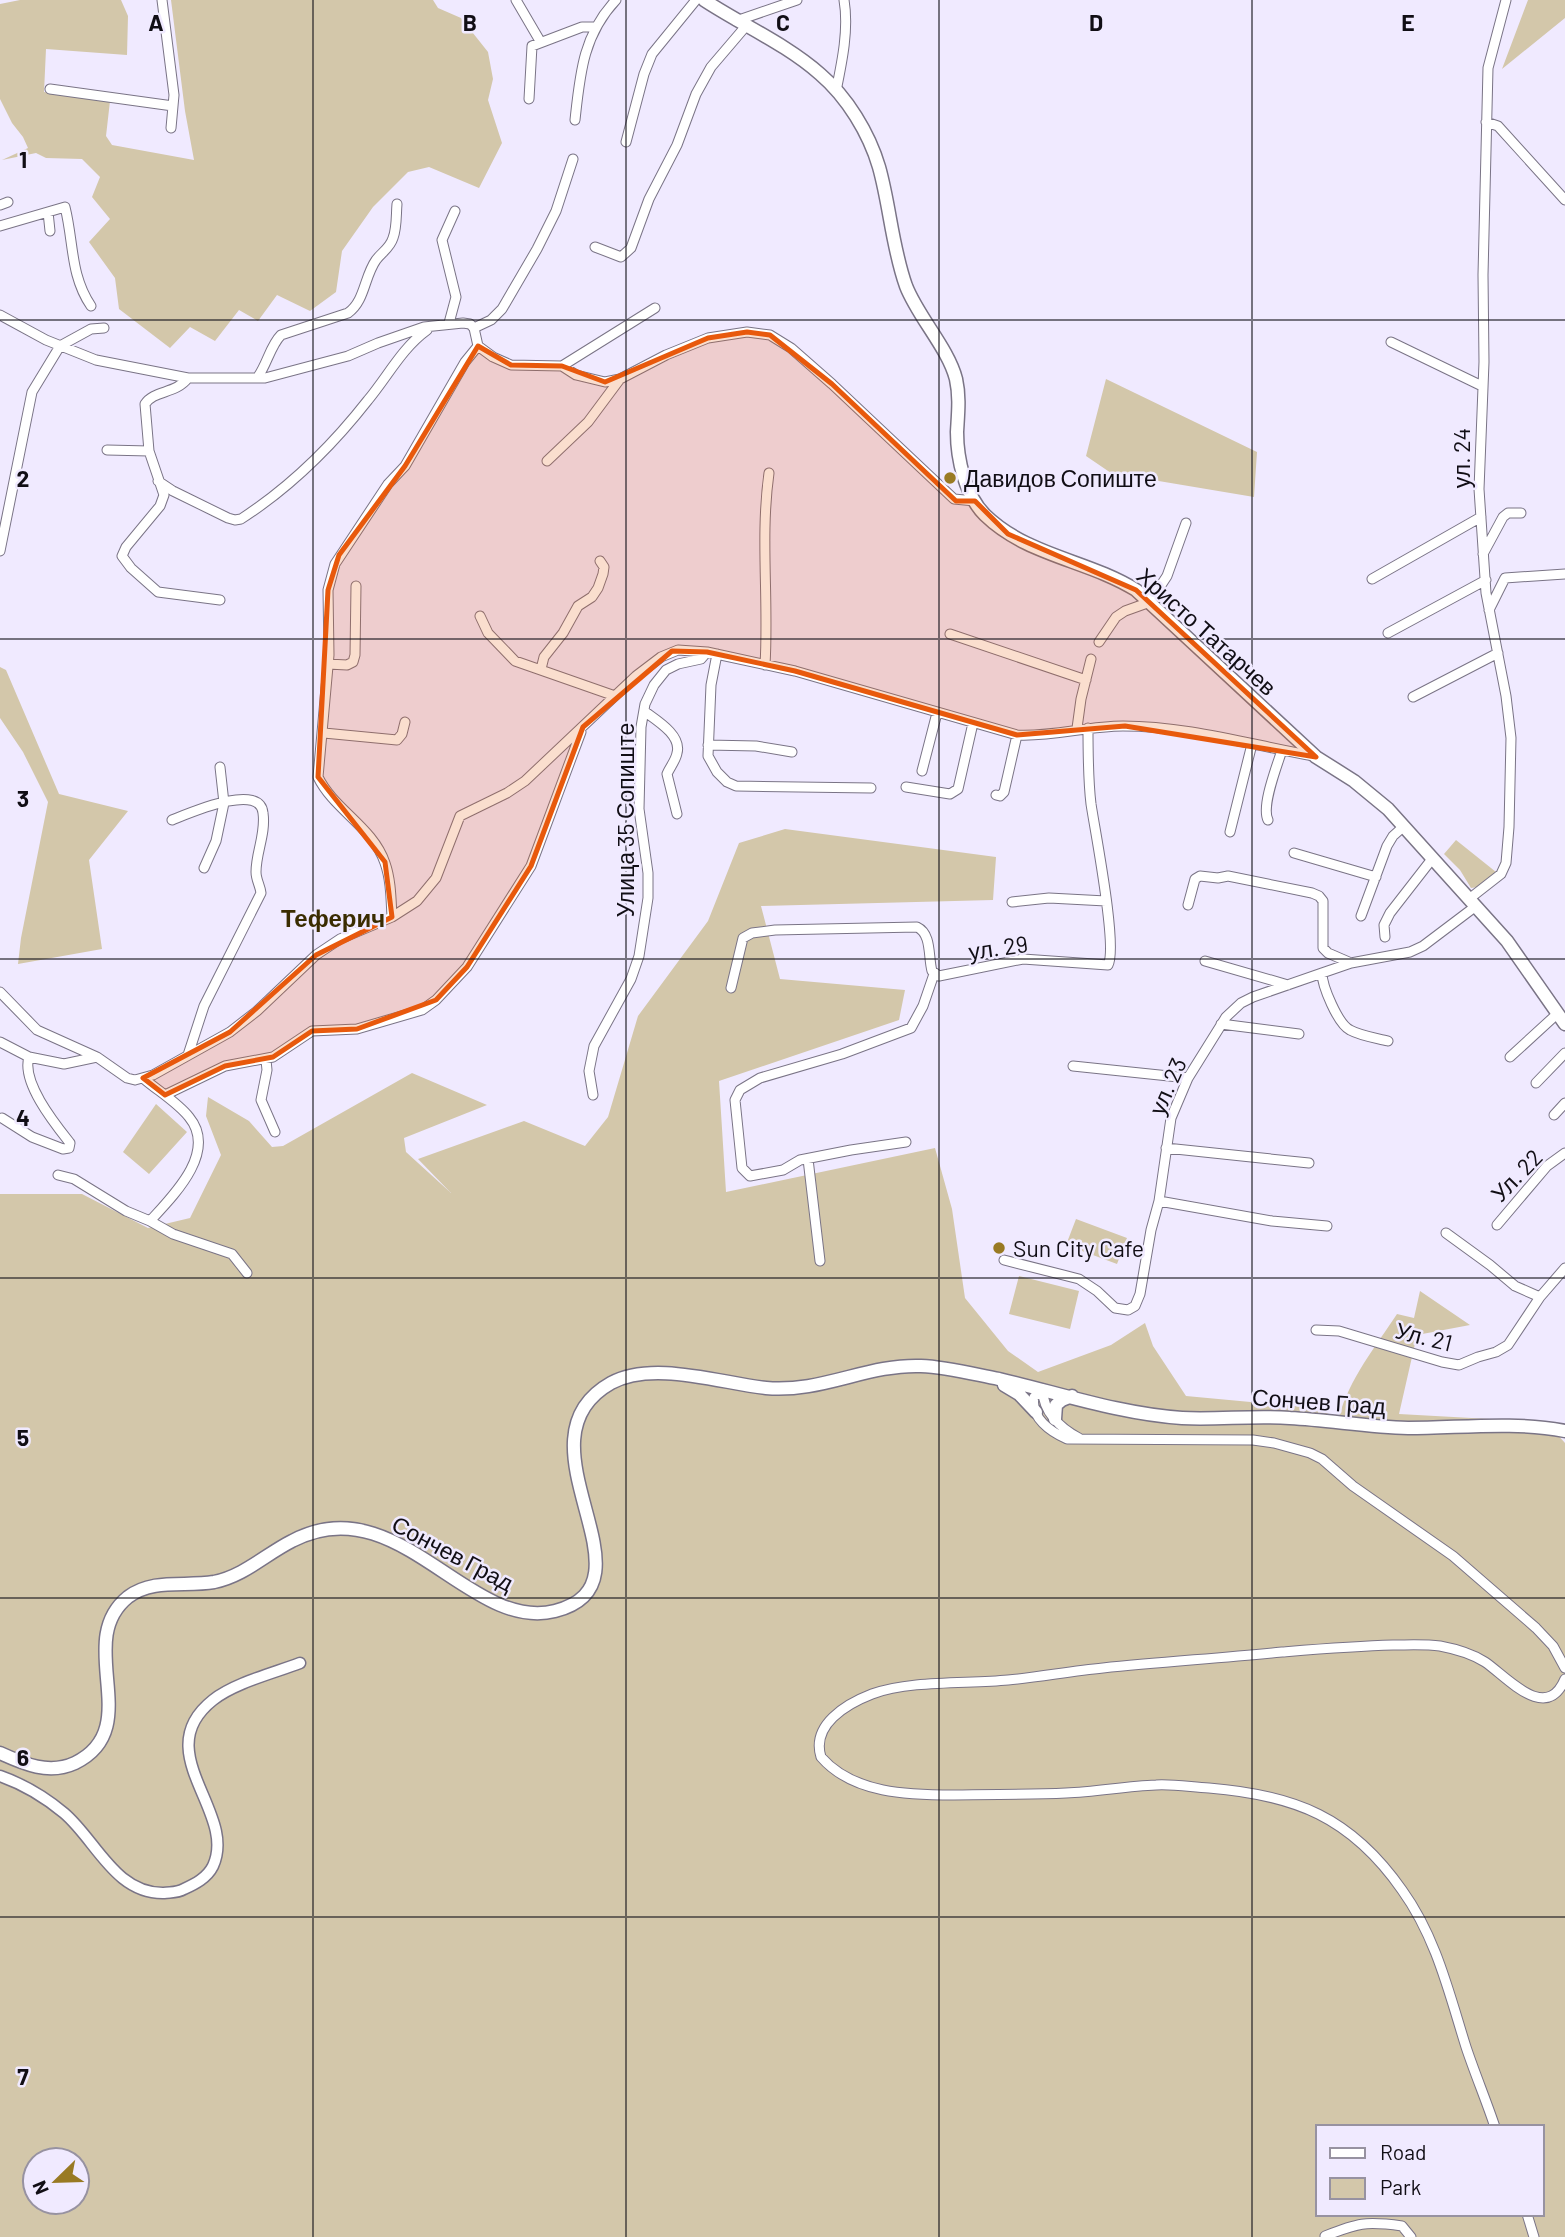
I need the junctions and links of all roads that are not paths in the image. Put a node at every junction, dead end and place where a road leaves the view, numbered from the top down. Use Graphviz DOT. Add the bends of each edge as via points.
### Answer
graph roads {
  1 [pos="162,0"];
  2 [pos="516,0"];
  3 [pos="616,0"];
  4 [pos="696,0"];
  5 [pos="704,0"];
  6 [pos="797,0"];
  7 [pos="844,0"];
  8 [pos="1506,0"];
  9 [pos="741,23"];
  10 [pos="594,27"];
  11 [pos="540,41"];
  12 [pos="50,89"];
  13 [pos="836,91"];
  14 [pos="529,99"];
  15 [pos="173,106"];
  16 [pos="575,120"];
  17 [pos="1486,122"];
  18 [pos="171,128"];
  19 [pos="626,142"];
  20 [pos="573,159"];
  21 [pos="1565,201"];
  22 [pos="397,204"];
  23 [pos="455,211"];
  24 [pos="48,212"];
  25 [pos="0,226"];
  26 [pos="50,230"];
  27 [pos="595,247"];
  28 [pos="91,306"];
  29 [pos="655,308"];
  30 [pos="1,317"];
  31 [pos="449,323"];
  32 [pos="432,327"];
  33 [pos="104,328"];
  34 [pos="474,328"];
  35 [pos="1391,342"];
  36 [pos="60,346"];
  37 [pos="478,346"];
  38 [pos="562,366"];
  39 [pos="188,378"];
  40 [pos="257,378"];
  41 [pos="620,379"];
  42 [pos="1482,386"];
  43 [pos="107,450"];
  44 [pos="149,451"];
  45 [pos="547,461"];
  46 [pos="769,473"];
  47 [pos="158,481"];
  48 [pos="975,501"];
  49 [pos="1521,513"];
  50 [pos="1481,517"];
  51 [pos="1186,523"];
  52 [pos="0,551"];
  53 [pos="1483,555"];
  54 [pos="600,561"];
  55 [pos="1565,574"];
  56 [pos="1372,579"];
  57 [pos="1486,580"];
  58 [pos="356,586"];
  59 [pos="220,600"];
  60 [pos="1150,602"];
  61 [pos="1489,610"];
  62 [pos="480,615"];
  63 [pos="1388,633"];
  64 [pos="950,635"];
  65 [pos="1099,642"];
  66 [pos="706,652"];
  67 [pos="1498,653"];
  68 [pos="718,654"];
  69 [pos="1091,659"];
  70 [pos="328,664"];
  71 [pos="765,665"];
  72 [pos="541,668"];
  73 [pos="1086,680"];
  74 [pos="615,696"];
  75 [pos="1413,697"];
  76 [pos="644,711"];
  77 [pos="937,713"];
  78 [pos="405,722"];
  79 [pos="972,723"];
  80 [pos="583,727"];
  81 [pos="1077,728"];
  82 [pos="1088,728"];
  83 [pos="324,733"];
  84 [pos="1017,735"];
  85 [pos="1252,744"];
  86 [pos="708,746"];
  87 [pos="1282,750"];
  88 [pos="792,752"];
  89 [pos="1316,757"];
  90 [pos="219,767"];
  91 [pos="922,771"];
  92 [pos="905,787"];
  93 [pos="871,788"];
  94 [pos="996,795"];
  95 [pos="224,803"];
  96 [pos="677,814"];
  97 [pos="172,820"];
  98 [pos="1268,820"];
  99 [pos="1403,827"];
  100 [pos="1230,832"];
  101 [pos="1294,853"];
  102 [pos="1432,859"];
  103 [pos="204,868"];
  104 [pos="1376,877"];
  105 [pos="1106,901"];
  106 [pos="1012,902"];
  107 [pos="1472,903"];
  108 [pos="1188,905"];
  109 [pos="1361,916"];
  110 [pos="392,917"];
  111 [pos="1385,937"];
  112 [pos="1205,961"];
  113 [pos="1351,963"];
  114 [pos="1322,972"];
  115 [pos="934,974"];
  116 [pos="1289,985"];
  117 [pos="731,988"];
  118 [pos="0,992"];
  119 [pos="1561,1019"];
  120 [pos="1221,1024"];
  121 [pos="1299,1034"];
  122 [pos="1388,1041"];
  123 [pos="0,1042"];
  124 [pos="1565,1053"];
  125 [pos="188,1055"];
  126 [pos="29,1057"];
  127 [pos="97,1057"];
  128 [pos="1510,1057"];
  129 [pos="266,1060"];
  130 [pos="1073,1066"];
  131 [pos="1188,1078"];
  132 [pos="143,1079"];
  133 [pos="1536,1083"];
  134 [pos="164,1095"];
  135 [pos="593,1095"];
  136 [pos="1565,1103"];
  137 [pos="1554,1115"];
  138 [pos="2,1118"];
  139 [pos="275,1132"];
  140 [pos="906,1142"];
  141 [pos="1166,1148"];
  142 [pos="1565,1153"];
  143 [pos="808,1159"];
  144 [pos="1309,1163"];
  145 [pos="58,1175"];
  146 [pos="1159,1201"];
  147 [pos="150,1221"];
  148 [pos="1497,1224"];
  149 [pos="1327,1226"];
  150 [pos="1446,1233"];
  151 [pos="1004,1259"];
  152 [pos="820,1261"];
  153 [pos="1565,1268"];
  154 [pos="247,1273"];
  155 [pos="1541,1297"];
  156 [pos="1316,1330"];
  157 [pos="991,1378"];
  158 [pos="1043,1389"];
  159 [pos="1072,1396"];
  160 [pos="1036,1412"];
  161 [pos="1055,1419"];
  162 [pos="1565,1431"];
  163 [pos="1082,1440"];
  164 [pos="300,1662"];
  165 [pos="1565,1668"];
  166 [pos="1565,1679"];
  167 [pos="0,1753"];
  168 [pos="0,1776"];
  169 [pos="1494,2125"];
  170 [pos="1528,2216"];
  171 [pos="1325,2236"];
  172 [pos="1411,2237"];
  173 [pos="1534,2237"];
  1 -- 15 [label="street"];
  2 -- 11 [label="street"];
  3 -- 10 [label="street"];
  4 -- 19 [label="street" via="652,54"];
  5 -- 9 [label="main road, Христо Татарчев"];
  6 -- 9 [label="street"];
  7 -- 13 [label="street"];
  8 -- 17 [label="street, ул. 24" via="1488,68"];
  9 -- 13 [label="main road, Христо Татарчев" via="820,74"];
  9 -- 27 [label="street" via="690,106 631,248 621,257"];
  10 -- 11 [label="street"];
  10 -- 16 [label="street" via="581,69"];
  11 -- 14 [label="street" via="531,51"];
  12 -- 15 [label="street"];
  13 -- 48 [label="main road, Христо Татарчев" via="855,115 873,151 906,287 955,377 959,456"];
  15 -- 18 [label="street"];
  17 -- 21 [label="street" via="1499,126"];
  17 -- 42 [label="street, ул. 24"];
  20 -- 34 [label="street" via="556,211 525,270 502,309"];
  22 -- 40 [label="street" via="394,236 377,257 357,307 281,335"];
  23 -- 31 [label="street" via="442,240 456,297"];
  24 -- 25 [label="street"];
  24 -- 26 [label="street"];
  24 -- 28 [label="street" via="65,207 74,269"];
  29 -- 38 [label="street"];
  30 -- 36 [label="street"];
  31 -- 32 [label="street"];
  31 -- 34 [label="street"];
  32 -- 40 [label="street" via="348,356"];
  32 -- 47 [label="street" via="404,350 369,399 318,455 240,519 228,518"];
  33 -- 36 [label="street"];
  34 -- 37 [label="street"];
  35 -- 42 [label="street"];
  36 -- 39 [label="street" via="96,360"];
  36 -- 52 [label="street" via="29,402"];
  37 -- 38 [label="street" via="512,365"];
  37 -- 70 [label="street" via="405,466 335,564 328,590"];
  38 -- 41 [label="street" via="595,381"];
  39 -- 40 [label="street"];
  39 -- 44 [label="street" via="178,389 146,401"];
  41 -- 45 [label="street" via="588,422"];
  41 -- 48 [label="street" via="708,338 747,332 770,335 832,384 954,499"];
  42 -- 50 [label="street, ул. 24"];
  43 -- 44 [label="street"];
  44 -- 47 [label="street"];
  46 -- 71 [label="street" via="763,526"];
  47 -- 59 [label="street" via="162,502 123,552 124,560 162,593"];
  48 -- 60 [label="main road, Христо Татарчев" via="1008,534 1124,582"];
  49 -- 53 [label="street" via="1503,517"];
  50 -- 53 [label="street, ул. 24"];
  50 -- 56 [label="street"];
  51 -- 60 [label="street" via="1167,576"];
  53 -- 57 [label="street, ул. 24"];
  54 -- 72 [label="street" via="604,567 598,588 578,606"];
  55 -- 61 [label="street" via="1506,578"];
  57 -- 61 [label="street, ул. 24"];
  57 -- 63 [label="street"];
  58 -- 70 [label="street" via="353,662"];
  60 -- 65 [label="street" via="1116,617"];
  60 -- 89 [label="main road, Христо Татарчев"];
  61 -- 67 [label="street, ул. 24"];
  62 -- 72 [label="street" via="488,633 515,661"];
  64 -- 73 [label="street"];
  66 -- 68 [label="street"];
  66 -- 74 [label="street" via="678,650 661,657"];
  66 -- 76 [label="street, Улица 35 Сопиште" via="701,659 666,670"];
  67 -- 75 [label="street"];
  67 -- 107 [label="street, ул. 24" via="1511,738 1510,827 1506,863"];
  68 -- 71 [label="street"];
  68 -- 86 [label="street" via="711,685"];
  69 -- 73 [label="street"];
  70 -- 83 [label="street"];
  71 -- 77 [label="street"];
  72 -- 74 [label="street"];
  73 -- 81 [label="street"];
  74 -- 80 [label="street"];
  76 -- 96 [label="street" via="677,746 667,774"];
  76 -- 135 [label="street, Улица 35 Сопиште" via="639,809 648,898 631,979 594,1046 589,1071"];
  77 -- 79 [label="street"];
  77 -- 91 [label="street"];
  78 -- 83 [label="street" via="397,740"];
  79 -- 84 [label="street"];
  79 -- 92 [label="street" via="958,789 950,794"];
  80 -- 110 [label="street" via="517,787 460,816 429,889"];
  80 -- 129 [label="street" via="531,866 453,985 422,1010 357,1028 312,1031"];
  81 -- 82 [label="street"];
  81 -- 84 [label="street" via="1048,736"];
  82 -- 85 [label="street" via="1125,726"];
  82 -- 105 [label="street, ул. 29" via="1091,804"];
  83 -- 110 [label="street" via="318,777 385,862"];
  84 -- 94 [label="street" via="1004,792"];
  85 -- 87 [label="street"];
  85 -- 100 [label="street"];
  86 -- 88 [label="street"];
  86 -- 93 [label="street" via="716,772 736,786"];
  87 -- 89 [label="street"];
  87 -- 98 [label="street" via="1267,804"];
  89 -- 99 [label="main road, Христо Татарчев" via="1373,796"];
  90 -- 95 [label="street"];
  95 -- 97 [label="street"];
  95 -- 103 [label="street" via="216,841"];
  95 -- 125 [label="street" via="253,799 261,805 264,824 256,868 261,893 204,1006"];
  99 -- 102 [label="main road, Христо Татарчев"];
  99 -- 104 [label="street" via="1387,846"];
  101 -- 104 [label="street"];
  102 -- 107 [label="main road, Христо Татарчев"];
  102 -- 111 [label="street" via="1390,913"];
  104 -- 109 [label="street"];
  105 -- 106 [label="street" via="1049,898"];
  105 -- 115 [label="street, ул. 29" via="1108,965 1023,959"];
  107 -- 113 [label="street, ул. 23" via="1423,946"];
  107 -- 119 [label="main road, Христо Татарчев" via="1507,941"];
  108 -- 113 [label="street" via="1200,876 1228,876 1312,893 1323,901 1323,948"];
  110 -- 125 [label="street" via="356,931 316,955 250,1017"];
  112 -- 116 [label="street"];
  113 -- 114 [label="street, ул. 23"];
  114 -- 116 [label="street, ул. 23"];
  114 -- 122 [label="street" via="1323,985 1344,1026"];
  115 -- 117 [label="street" via="925,933 917,927 775,930 743,938"];
  115 -- 143 [label="street" via="911,1028 760,1078 737,1094 746,1174 783,1170"];
  116 -- 120 [label="street, ул. 23" via="1241,1003"];
  118 -- 127 [label="street" via="37,1030"];
  119 -- 128 [label="street"];
  120 -- 121 [label="street"];
  120 -- 131 [label="street, ул. 23"];
  123 -- 126 [label="street"];
  124 -- 133 [label="street"];
  125 -- 132 [label="street"];
  126 -- 127 [label="street" via="64,1064"];
  126 -- 138 [label="street" via="29,1077 70,1147 63,1150 32,1137"];
  127 -- 132 [label="street" via="127,1078"];
  129 -- 134 [label="street" via="225,1066"];
  129 -- 139 [label="street" via="261,1100"];
  130 -- 131 [label="street"];
  131 -- 141 [label="street, ул. 23" via="1171,1118"];
  132 -- 134 [label="street"];
  134 -- 147 [label="street" via="191,1119 199,1147 184,1181"];
  136 -- 137 [label="street"];
  140 -- 143 [label="street"];
  141 -- 144 [label="street"];
  141 -- 146 [label="street, ул. 23"];
  142 -- 148 [label="street, Ул. 22" via="1547,1166"];
  143 -- 152 [label="street"];
  145 -- 147 [label="street" via="74,1179"];
  146 -- 149 [label="street"];
  146 -- 151 [label="street, ул. 23" via="1139,1299 1128,1310 1115,1308 1079,1279"];
  147 -- 154 [label="street" via="232,1254"];
  150 -- 155 [label="street" via="1515,1286"];
  153 -- 155 [label="street, Ул. 21"];
  155 -- 156 [label="street, Ул. 21" via="1508,1345 1459,1365 1339,1331"];
  157 -- 158 [label="main road, Сончев Град"];
  157 -- 160 [label="main road" via="1019,1394"];
  157 -- 167 [label="main road, Сончев Град" via="918,1366 885,1368 810,1388 769,1388 659,1373 622,1378 596,1393 573,1430 572,1454 596,1552 596,1571 592,1584 572,1605 527,1614 482,1595 389,1540 357,1529 319,1530 291,1541 234,1576 213,1582 160,1584 133,1594 113,1613 105,1638 110,1712 100,1743 86,1757 58,1769 34,1767"];
  158 -- 159 [label="main road, Сончев Град"];
  158 -- 160 [label="street" via="1034,1397"];
  158 -- 161 [label="street" via="1045,1404"];
  159 -- 161 [label="main road" via="1056,1405"];
  159 -- 162 [label="main road, Сончев Град" via="1176,1418 1286,1417 1411,1428 1504,1424"];
  160 -- 163 [label="street" via="1060,1436"];
  161 -- 163 [label="street"];
  163 -- 165 [label="street" via="1252,1440 1310,1453 1453,1556 1536,1628"];
  164 -- 168 [label="street" via="228,1690 194,1720 189,1744 191,1770 213,1822 218,1850 212,1869 178,1892 151,1893 124,1880 66,1814"];
  166 -- 169 [label="street" via="1552,1695 1531,1697 1485,1662 1454,1649 1342,1647 891,1689 847,1706 820,1737 821,1757 836,1772 887,1791 932,1795 1068,1793 1159,1784 1265,1795 1326,1817 1372,1854 1412,1904 1447,1980"];
  170 -- 173 [label="street"];
  171 -- 172 [label="street" via="1374,2221 1402,2226"];
}
